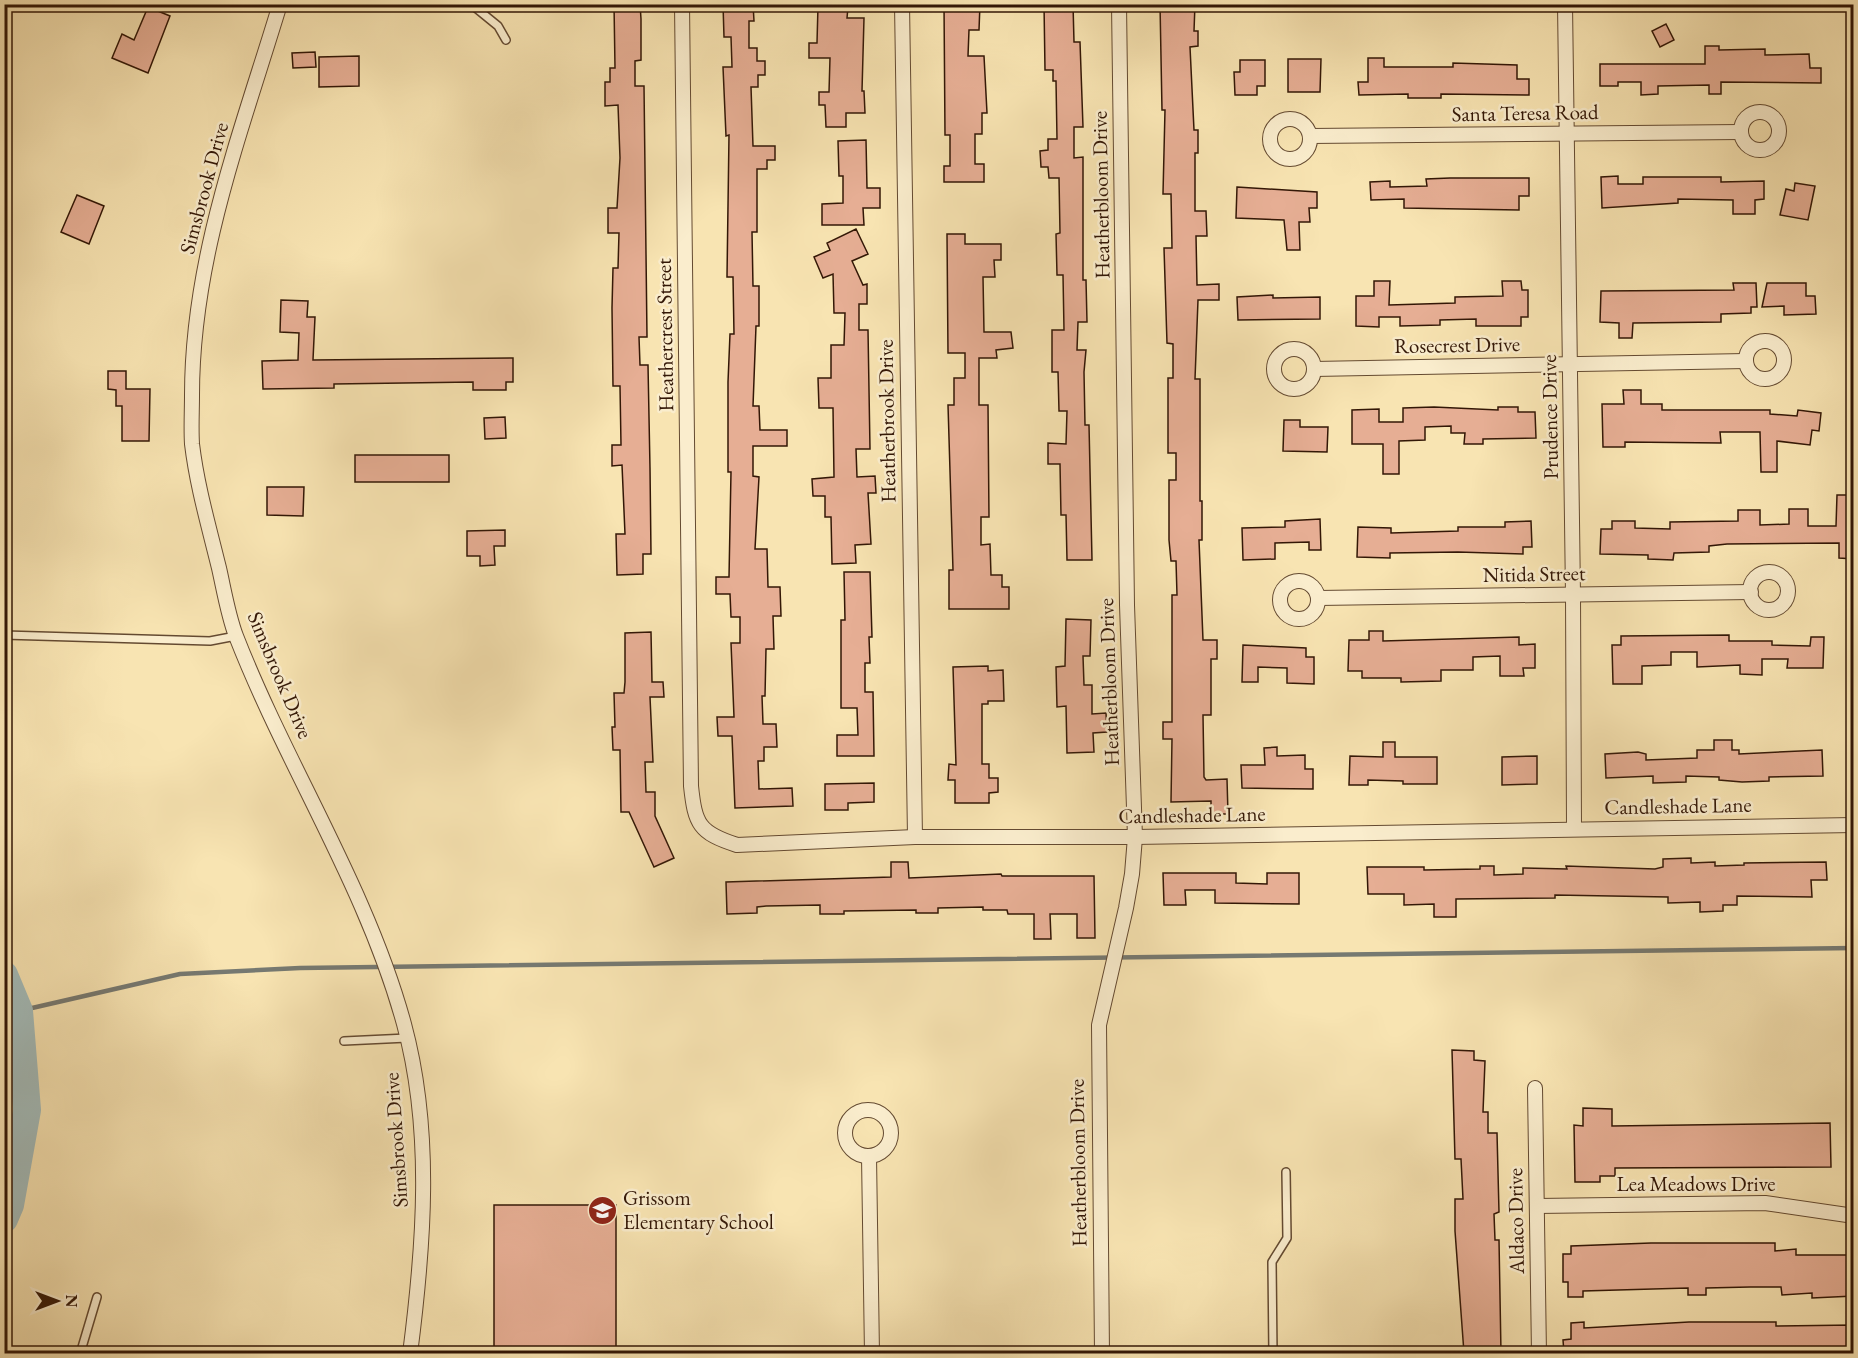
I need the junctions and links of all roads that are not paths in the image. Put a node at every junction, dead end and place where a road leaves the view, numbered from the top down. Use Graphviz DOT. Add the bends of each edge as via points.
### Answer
graph roads {
  1 [pos="280,4"];
  2 [pos="471,4"];
  3 [pos="682,4"];
  4 [pos="902,4"];
  5 [pos="1119,4"];
  6 [pos="1565,4"];
  7 [pos="507,40"];
  8 [pos="1741,132"];
  9 [pos="1566,134"];
  10 [pos="1310,136"];
  11 [pos="1746,361"];
  12 [pos="1570,364"];
  13 [pos="1314,369"];
  14 [pos="1751,592"];
  15 [pos="1574,595"];
  16 [pos="1318,598"];
  17 [pos="4,635"];
  18 [pos="236,636"];
  19 [pos="690,665"];
  20 [pos="1854,825"];
  21 [pos="1574,828"];
  22 [pos="915,837"];
  23 [pos="1135,837"];
  24 [pos="407,1038"];
  25 [pos="344,1041"];
  26 [pos="1535,1088"];
  27 [pos="869,1156"];
  28 [pos="1286,1172"];
  29 [pos="1537,1206"];
  30 [pos="1854,1216"];
  31 [pos="97,1297"];
  32 [pos="80,1353"];
  33 [pos="410,1353"];
  34 [pos="872,1353"];
  35 [pos="1102,1353"];
  36 [pos="1273,1353"];
  37 [pos="1539,1353"];
  1 -- 18 [label="street, Simsbrook Drive" via="218,201 199,292 192,362 195,463"];
  2 -- 7 [label="lane" via="498,26"];
  3 -- 19 [label="street, Heathercrest Street"];
  4 -- 22 [label="street, Heatherbrook Drive"];
  5 -- 23 [label="street, Heatherbloom Drive" via="1127,605"];
  6 -- 9 [label="street, Prudence Drive"];
  8 -- 9 [label="street, Santa Teresa Road"];
  9 -- 10 [label="street, Santa Teresa Road"];
  9 -- 12 [label="street, Prudence Drive"];
  11 -- 12 [label="street, Rosecrest Drive"];
  12 -- 13 [label="street, Rosecrest Drive"];
  12 -- 15 [label="street, Prudence Drive"];
  14 -- 15 [label="street, Nitida Street"];
  15 -- 16 [label="street, Nitida Street"];
  15 -- 21 [label="street, Prudence Drive"];
  17 -- 18 [label="lane" via="210,641"];
  18 -- 24 [label="street, Simsbrook Drive" via="380,953"];
  19 -- 22 [label="street, Candleshade Lane" via="694,814 710,837 736,845"];
  20 -- 21 [label="street, Candleshade Lane"];
  21 -- 23 [label="street, Candleshade Lane"];
  22 -- 23 [label="street, Candleshade Lane"];
  23 -- 35 [label="street, Heatherbloom Drive" via="1132,874 1099,1025"];
  24 -- 25 [label="lane"];
  24 -- 33 [label="street, Simsbrook Drive" via="418,1100 423,1174 420,1262"];
  26 -- 29 [label="street, Aldaco Drive"];
  27 -- 34 [label="street"];
  28 -- 36 [label="lane" via="1287,1238 1272,1262"];
  29 -- 30 [label="street, Lea Meadows Drive" via="1765,1203"];
  29 -- 37 [label="street, Aldaco Drive"];
  31 -- 32 [label="lane"];
}
